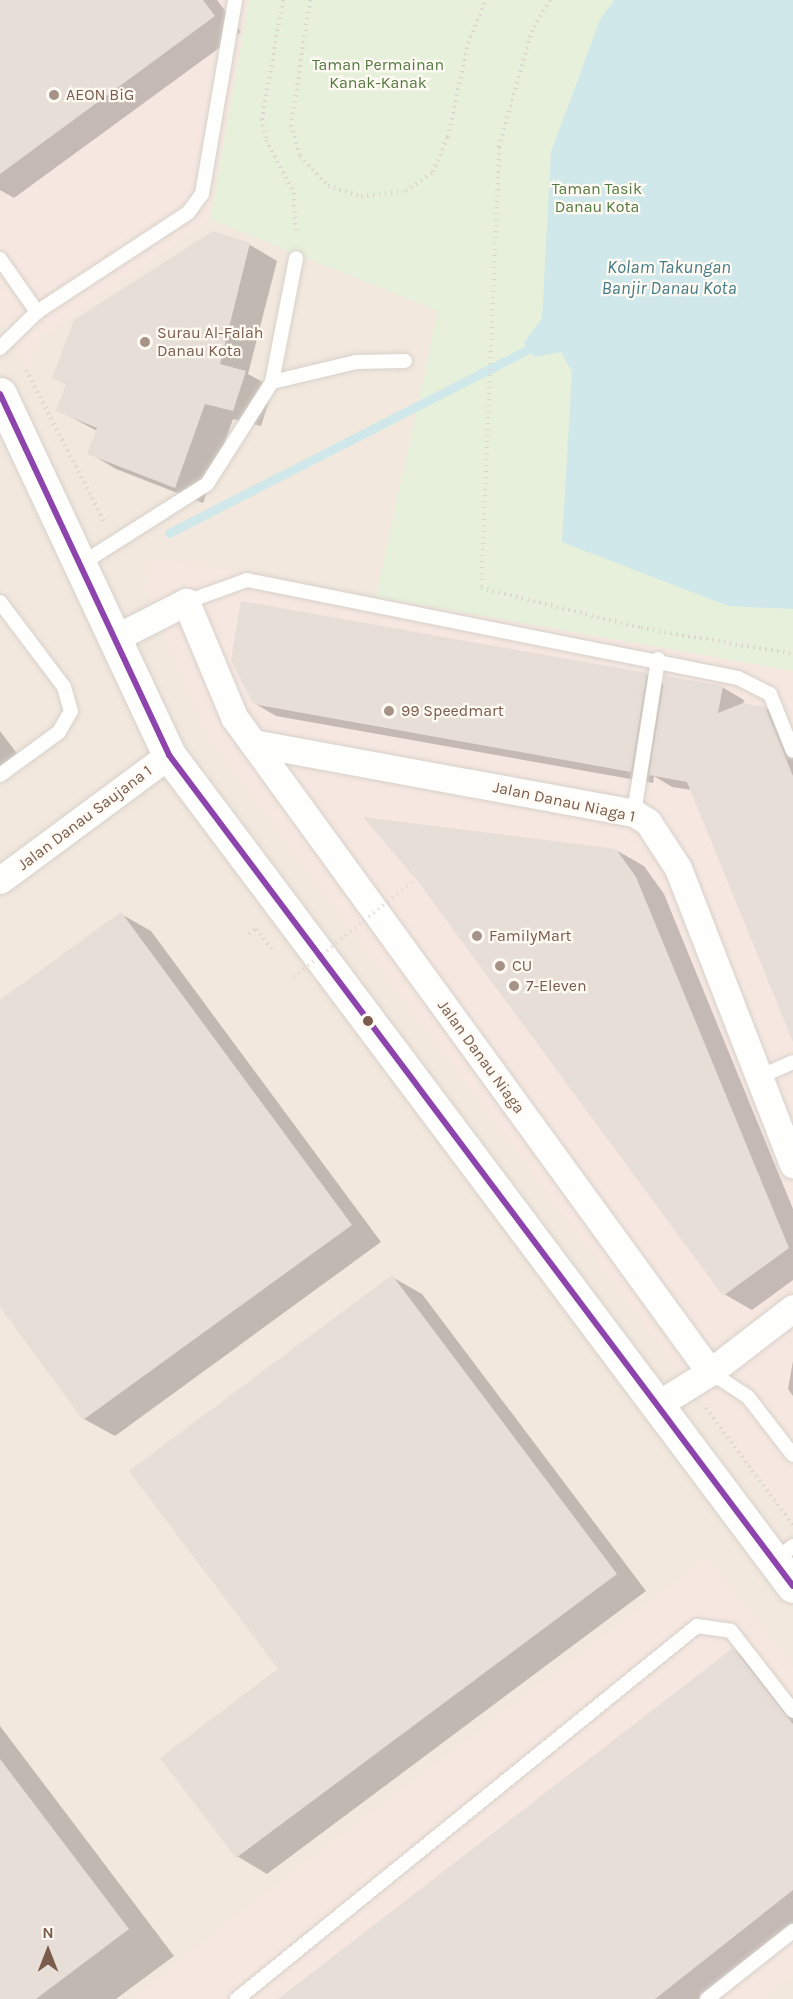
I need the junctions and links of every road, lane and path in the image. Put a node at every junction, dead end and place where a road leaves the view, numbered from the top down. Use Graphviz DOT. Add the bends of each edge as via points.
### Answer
graph roads {
  1 [pos="235,0"];
  2 [pos="283,0"];
  3 [pos="310,0"];
  4 [pos="486,0"];
  5 [pos="550,0"];
  6 [pos="296,234"];
  7 [pos="297,258"];
  8 [pos="0,259"];
  9 [pos="37,312"];
  10 [pos="0,348"];
  11 [pos="405,361"];
  12 [pos="26,370"];
  13 [pos="272,382"];
  14 [pos="0,394"];
  15 [pos="115,542"];
  16 [pos="81,564"];
  17 [pos="0,602"];
  18 [pos="186,603"];
  19 [pos="115,638"];
  20 [pos="793,654"];
  21 [pos="658,659"];
  22 [pos="253,743"];
  23 [pos="793,751"];
  24 [pos="169,755"];
  25 [pos="0,776"];
  26 [pos="634,813"];
  27 [pos="416,879"];
  28 [pos="0,880"];
  29 [pos="249,934"];
  30 [pos="275,953"];
  31 [pos="288,969"];
  32 [pos="793,1062"];
  33 [pos="757,1078"];
  34 [pos="793,1164"];
  35 [pos="793,1308"];
  36 [pos="699,1378"];
  37 [pos="657,1405"];
  38 [pos="793,1455"];
  39 [pos="793,1526"];
  40 [pos="783,1553"];
  41 [pos="793,1586"];
  42 [pos="793,1711"];
  43 [pos="793,1931"];
  44 [pos="237,1999"];
  45 [pos="706,1999"];
  1 -- 9 [label="lane" via="202,194 188,213"];
  2 -- 6 [label="path" via="262,119 266,141 294,193"];
  3 -- 4 [label="path" via="291,125 300,156 328,186 361,196 406,191 433,172 448,137 468,43"];
  5 -- 20 [label="path" via="532,30 499,147 481,588 641,628"];
  7 -- 13 [label="lane"];
  8 -- 9 [label="lane"];
  9 -- 10 [label="lane"];
  11 -- 13 [label="lane" via="357,362"];
  12 -- 15 [label="path"];
  13 -- 15 [label="lane" via="207,484"];
  14 -- 16 [label="street"];
  15 -- 16 [label="lane"];
  16 -- 19 [label="street"];
  17 -- 25 [label="lane" via="64,687 71,711 59,732"];
  18 -- 19 [label="street"];
  18 -- 21 [label="lane" via="247,580"];
  18 -- 22 [label="street, Jalan Danau Niaga" via="234,717"];
  19 -- 24 [label="street"];
  21 -- 23 [label="lane" via="738,678 770,694"];
  21 -- 26 [label="lane"];
  22 -- 26 [label="street, Jalan Danau Niaga 1"];
  22 -- 36 [label="street, Jalan Danau Niaga"];
  24 -- 28 [label="street, Jalan Danau Saujana 1"];
  24 -- 37 [label="street"];
  26 -- 33 [label="street, Jalan Danau Niaga 1" via="648,822 678,868"];
  27 -- 31 [label="path, bridge" via="294,977"];
  29 -- 30 [label="path" via="256,929"];
  32 -- 33 [label="lane"];
  33 -- 34 [label="street, Jalan Danau Niaga 1"];
  35 -- 36 [label="street"];
  36 -- 37 [label="street"];
  36 -- 38 [label="lane" via="748,1397"];
  36 -- 39 [label="path"];
  37 -- 40 [label="street"];
  40 -- 41 [label="street"];
  42 -- 44 [label="lane" via="731,1631 698,1626"];
  43 -- 45 [label="lane"];
}
